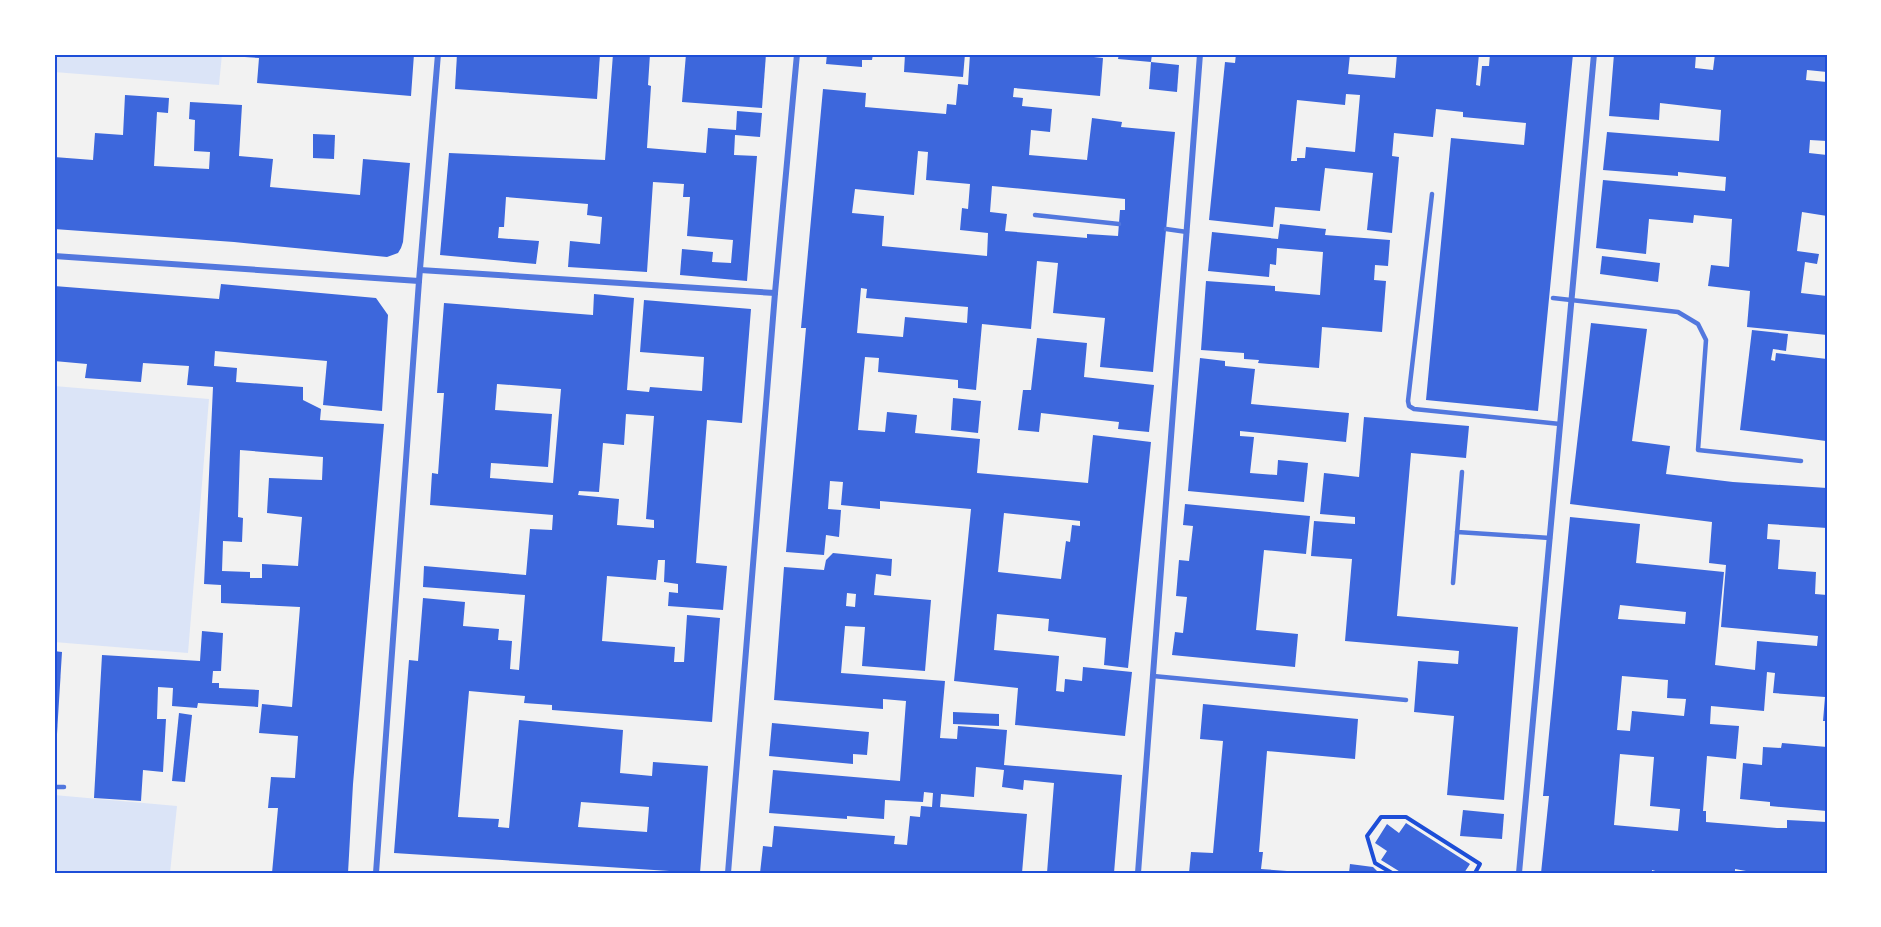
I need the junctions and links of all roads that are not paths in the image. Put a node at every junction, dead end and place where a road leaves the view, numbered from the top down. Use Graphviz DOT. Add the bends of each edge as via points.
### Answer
graph roads {
  1 [pos="438,54"];
  2 [pos="797,54"];
  3 [pos="1200,54"];
  4 [pos="1594,54"];
  5 [pos="1432,194"];
  6 [pos="1035,215"];
  7 [pos="1119,224"];
  8 [pos="1166,229"];
  9 [pos="1187,231"];
  10 [pos="54,256"];
  11 [pos="420,270"];
  12 [pos="419,281"];
  13 [pos="775,293"];
  14 [pos="1553,298"];
  15 [pos="1572,299"];
  16 [pos="1560,424"];
  17 [pos="1801,460"];
  18 [pos="1462,472"];
  19 [pos="1457,532"];
  20 [pos="1550,538"];
  21 [pos="1453,583"];
  22 [pos="1153,676"];
  23 [pos="1406,700"];
  24 [pos="54,787"];
  25 [pos="64,788"];
  26 [pos="376,873"];
  27 [pos="728,873"];
  28 [pos="1138,873"];
  29 [pos="1519,873"];
  1 -- 11 [label="street"];
  2 -- 13 [label="street"];
  3 -- 9 [label="street"];
  4 -- 15 [label="street"];
  5 -- 16 [label="lane" via="1409,406"];
  6 -- 7 [label="lane"];
  8 -- 9 [label="lane"];
  9 -- 22 [label="street"];
  10 -- 12 [label="street"];
  11 -- 12 [label="street"];
  11 -- 13 [label="street"];
  12 -- 26 [label="street"];
  13 -- 27 [label="street"];
  14 -- 15 [label="lane"];
  15 -- 16 [label="street"];
  15 -- 17 [label="lane" via="1678,312 1698,324 1706,340 1698,450"];
  16 -- 20 [label="street"];
  18 -- 19 [label="lane"];
  19 -- 20 [label="lane"];
  19 -- 21 [label="lane"];
  20 -- 29 [label="street"];
  22 -- 23 [label="lane"];
  22 -- 28 [label="street"];
  24 -- 25 [label="lane"];
}
